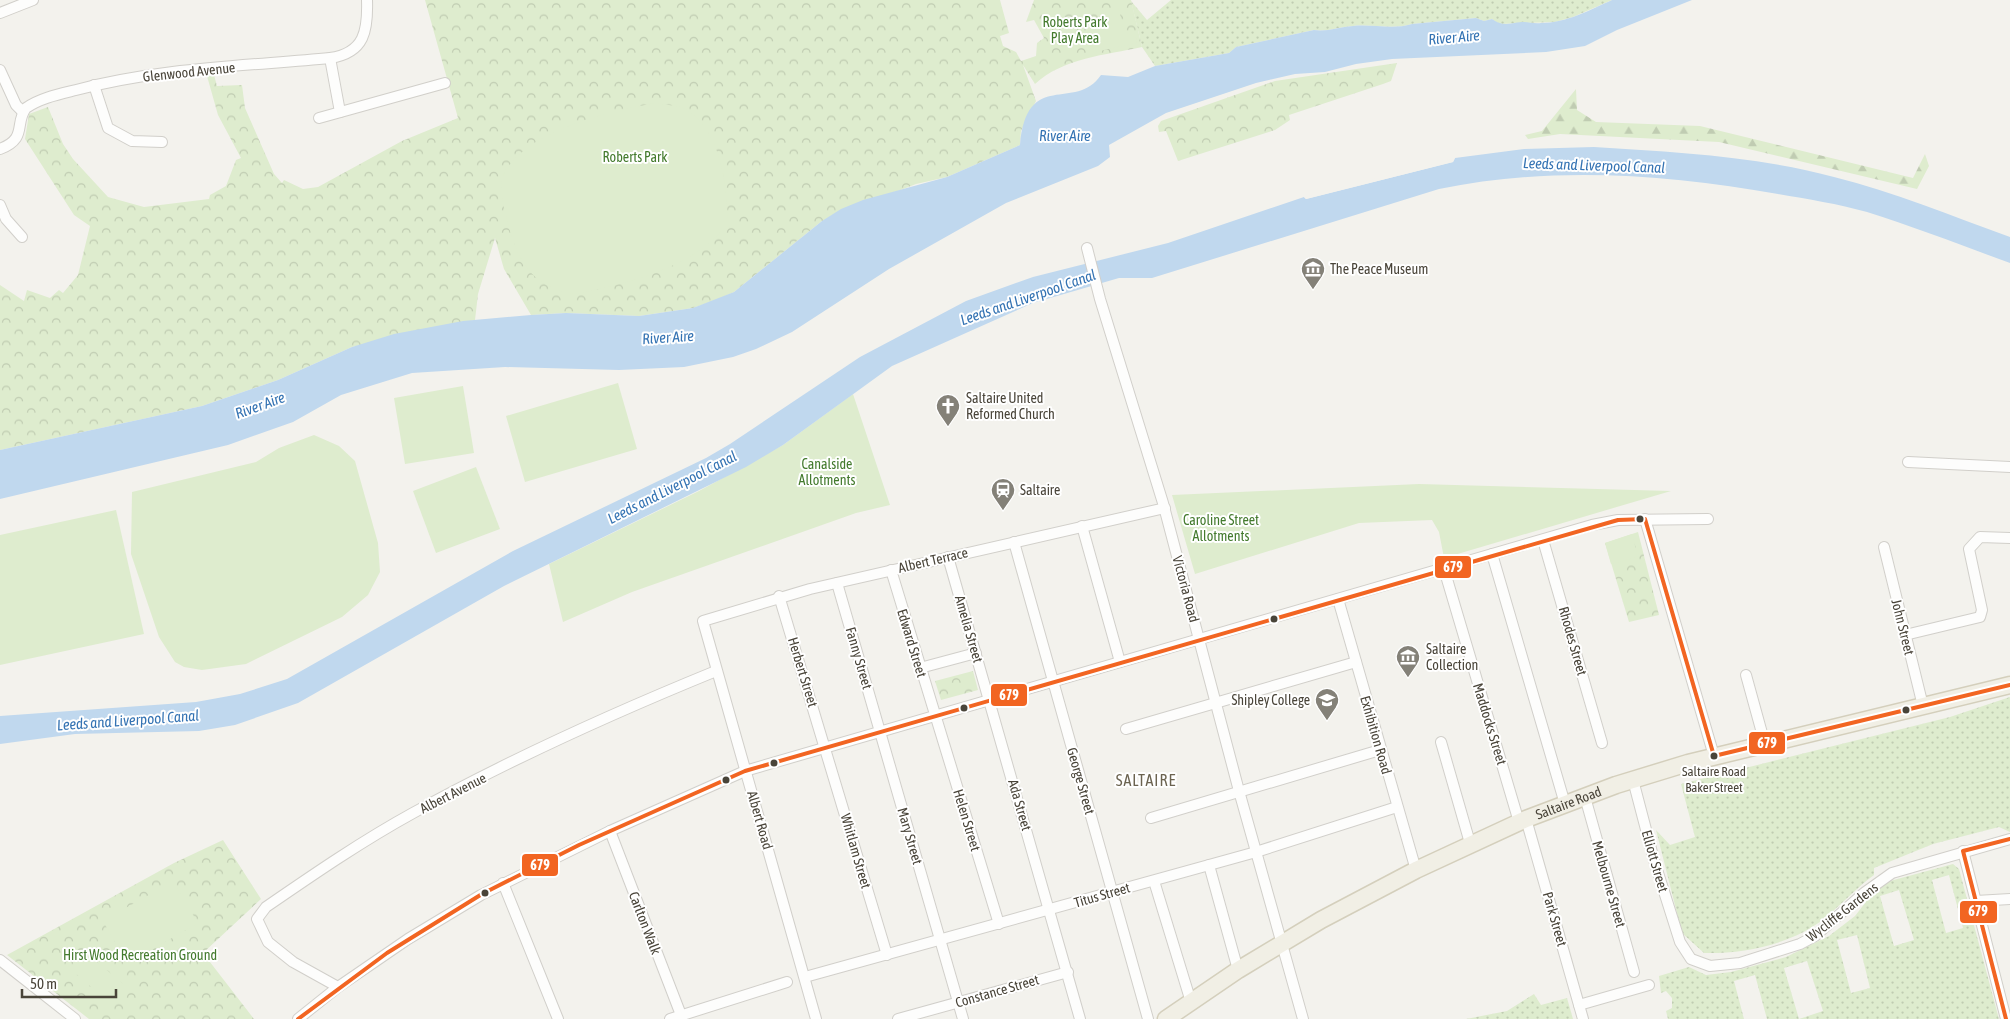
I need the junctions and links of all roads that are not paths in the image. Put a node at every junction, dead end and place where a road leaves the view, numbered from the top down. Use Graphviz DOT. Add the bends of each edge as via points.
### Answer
graph roads {
  1 [pos="33,0"];
  2 [pos="367,0"];
  3 [pos="0,13"];
  4 [pos="330,58"];
  5 [pos="0,70"];
  6 [pos="445,83"];
  7 [pos="94,85"];
  8 [pos="23,112"];
  9 [pos="340,112"];
  10 [pos="319,118"];
  11 [pos="162,142"];
  12 [pos="0,149"];
  13 [pos="0,206"];
  14 [pos="22,236"];
  15 [pos="1087,250"];
  16 [pos="1908,462"];
  17 [pos="2010,467"];
  18 [pos="1164,505"];
  19 [pos="1645,519"];
  20 [pos="1708,520"];
  21 [pos="1082,526"];
  22 [pos="2010,538"];
  23 [pos="1544,540"];
  24 [pos="1014,542"];
  25 [pos="1884,547"];
  26 [pos="1492,554"];
  27 [pos="948,557"];
  28 [pos="1444,568"];
  29 [pos="890,570"];
  30 [pos="837,583"];
  31 [pos="779,596"];
  32 [pos="1338,599"];
  33 [pos="703,621"];
  34 [pos="1905,635"];
  35 [pos="1199,640"];
  36 [pos="976,653"];
  37 [pos="1120,662"];
  38 [pos="1356,662"];
  39 [pos="920,668"];
  40 [pos="716,671"];
  41 [pos="1746,675"];
  42 [pos="1053,682"];
  43 [pos="2010,686"];
  44 [pos="990,700"];
  45 [pos="1216,701"];
  46 [pos="1923,706"];
  47 [pos="934,716"];
  48 [pos="1126,729"];
  49 [pos="880,732"];
  50 [pos="1441,742"];
  51 [pos="1602,743"];
  52 [pos="1765,744"];
  53 [pos="826,748"];
  54 [pos="1380,750"];
  55 [pos="1714,756"];
  56 [pos="746,771"];
  57 [pos="1633,780"];
  58 [pos="1238,791"];
  59 [pos="1585,797"];
  60 [pos="1565,804"];
  61 [pos="1397,807"];
  62 [pos="1151,818"];
  63 [pos="1522,820"];
  64 [pos="610,831"];
  65 [pos="2010,838"];
  66 [pos="1470,843"];
  67 [pos="1963,851"];
  68 [pos="1256,852"];
  69 [pos="1209,865"];
  70 [pos="1416,870"];
  71 [pos="1154,881"];
  72 [pos="503,883"];
  73 [pos="1112,893"];
  74 [pos="2010,899"];
  75 [pos="1976,901"];
  76 [pos="1050,910"];
  77 [pos="999,924"];
  78 [pos="940,940"];
  79 [pos="1680,942"];
  80 [pos="1281,943"];
  81 [pos="887,955"];
  82 [pos="0,960"];
  83 [pos="1238,970"];
  84 [pos="1068,972"];
  85 [pos="1634,972"];
  86 [pos="804,977"];
  87 [pos="788,982"];
  88 [pos="1649,985"];
  89 [pos="338,987"];
  90 [pos="958,1002"];
  91 [pos="1191,1002"];
  92 [pos="1580,1005"];
  93 [pos="681,1015"];
  94 [pos="75,1019"];
  95 [pos="298,1019"];
  96 [pos="558,1019"];
  97 [pos="670,1019"];
  98 [pos="816,1019"];
  99 [pos="898,1019"];
  100 [pos="963,1019"];
  101 [pos="1080,1019"];
  102 [pos="1148,1019"];
  103 [pos="1166,1019"];
  104 [pos="1303,1019"];
  105 [pos="1584,1019"];
  106 [pos="2006,1019"];
  1 -- 3 [label="street"];
  2 -- 4 [label="street, Glenwood Avenue" via="367,23 360,43 346,54"];
  4 -- 7 [label="street, Glenwood Avenue" via="167,72"];
  4 -- 9 [label="street"];
  5 -- 8 [label="street" via="16,105"];
  6 -- 9 [label="street"];
  7 -- 8 [label="street, Glenwood Avenue" via="36,103"];
  7 -- 11 [label="street" via="108,128 132,142"];
  8 -- 12 [label="street" via="18,135"];
  9 -- 10 [label="street"];
  13 -- 14 [label="street" via="6,219"];
  15 -- 18 [label="street, Victoria Road"];
  16 -- 17 [label="street"];
  18 -- 21 [label="street, Albert Terrace"];
  18 -- 35 [label="street, Victoria Road"];
  19 -- 20 [label="street"];
  19 -- 23 [label="street" via="1618,520"];
  19 -- 55 [label="street"];
  21 -- 24 [label="street, Albert Terrace"];
  21 -- 37 [label="street"];
  22 -- 34 [label="street" via="1980,537 1969,549 1982,610 1980,617"];
  23 -- 26 [label="street"];
  23 -- 51 [label="street, Rhodes Street"];
  24 -- 27 [label="street, Albert Terrace"];
  24 -- 42 [label="street, George Street"];
  25 -- 34 [label="street, John Street"];
  26 -- 28 [label="street"];
  26 -- 60 [label="street"];
  27 -- 29 [label="street, Albert Terrace"];
  27 -- 36 [label="street, Amelia Street"];
  28 -- 32 [label="street"];
  28 -- 63 [label="street, Maddocks Street"];
  29 -- 30 [label="street, Albert Terrace"];
  29 -- 39 [label="street, Edward Street"];
  30 -- 31 [label="street, Albert Terrace"];
  30 -- 49 [label="street, Fanny Street"];
  31 -- 33 [label="street, Albert Terrace"];
  31 -- 53 [label="street, Herbert Street"];
  32 -- 35 [label="street"];
  32 -- 38 [label="street, Exhibition Road"];
  33 -- 40 [label="street, Albert Road"];
  34 -- 46 [label="street, John Street"];
  35 -- 37 [label="street"];
  35 -- 45 [label="street, Victoria Road"];
  36 -- 39 [label="street"];
  36 -- 44 [label="street, Amelia Street"];
  37 -- 42 [label="street"];
  38 -- 45 [label="street"];
  38 -- 54 [label="street, Exhibition Road"];
  39 -- 47 [label="street, Edward Street"];
  40 -- 56 [label="street, Albert Road"];
  40 -- 89 [label="street, Albert Avenue" via="558,740 414,813 343,854 266,907 258,919 268,942 292,962"];
  41 -- 52 [label="street"];
  42 -- 44 [label="street"];
  42 -- 73 [label="street, George Street"];
  43 -- 46 [label="main road, Saltaire Road"];
  44 -- 47 [label="street"];
  44 -- 76 [label="street, Ada Street"];
  45 -- 48 [label="street"];
  45 -- 58 [label="street, Victoria Road"];
  46 -- 52 [label="main road, Saltaire Road"];
  47 -- 49 [label="street"];
  47 -- 77 [label="street, Helen Street"];
  49 -- 53 [label="street"];
  49 -- 78 [label="street, Mary Street"];
  50 -- 66 [label="street"];
  52 -- 55 [label="main road, Saltaire Road"];
  53 -- 56 [label="street"];
  53 -- 81 [label="street, Whitlam Street"];
  54 -- 58 [label="street"];
  54 -- 61 [label="street, Exhibition Road"];
  55 -- 57 [label="main road, Saltaire Road"];
  56 -- 64 [label="street"];
  56 -- 86 [label="street, Albert Road"];
  57 -- 59 [label="main road, Saltaire Road"];
  57 -- 79 [label="street, Elliott Street"];
  58 -- 62 [label="street"];
  58 -- 68 [label="street, Victoria Road"];
  59 -- 60 [label="main road, Saltaire Road"];
  59 -- 85 [label="street, Melbourne Street"];
  60 -- 63 [label="main road, Saltaire Road"];
  61 -- 68 [label="street, Titus Street"];
  61 -- 70 [label="street, Exhibition Road"];
  63 -- 66 [label="main road, Saltaire Road"];
  63 -- 92 [label="street, Park Street"];
  64 -- 72 [label="street"];
  64 -- 93 [label="street, Carlton Walk"];
  65 -- 67 [label="street, Wycliffe Gardens"];
  66 -- 70 [label="main road, Saltaire Road"];
  67 -- 75 [label="street"];
  67 -- 79 [label="street, Wycliffe Gardens" via="1892,873 1814,936 1784,951 1710,966 1691,958"];
  68 -- 69 [label="street, Titus Street"];
  68 -- 80 [label="street, Victoria Road"];
  69 -- 71 [label="street, Titus Street"];
  69 -- 83 [label="street"];
  70 -- 80 [label="main road, Saltaire Road"];
  71 -- 73 [label="street, Titus Street"];
  71 -- 91 [label="street"];
  72 -- 89 [label="street" via="408,939"];
  72 -- 96 [label="street"];
  73 -- 76 [label="street, Titus Street"];
  73 -- 102 [label="street, George Street"];
  74 -- 75 [label="street"];
  75 -- 106 [label="street"];
  76 -- 77 [label="street, Titus Street"];
  76 -- 84 [label="street, Ada Street"];
  77 -- 78 [label="street, Titus Street"];
  78 -- 81 [label="street, Titus Street"];
  78 -- 90 [label="street, Mary Street"];
  80 -- 83 [label="main road, Saltaire Road"];
  80 -- 104 [label="street, Victoria Road"];
  81 -- 86 [label="street, Titus Street"];
  82 -- 94 [label="street"];
  83 -- 91 [label="main road, Saltaire Road"];
  84 -- 90 [label="street, Constance Street"];
  84 -- 101 [label="street, Ada Street"];
  86 -- 98 [label="street, Albert Road"];
  87 -- 93 [label="street"];
  88 -- 92 [label="street"];
  89 -- 95 [label="street"];
  90 -- 99 [label="street, Constance Street"];
  90 -- 100 [label="street, Mary Street"];
  91 -- 103 [label="main road, Saltaire Road"];
  92 -- 105 [label="street, Park Street"];
  93 -- 97 [label="street"];
}
